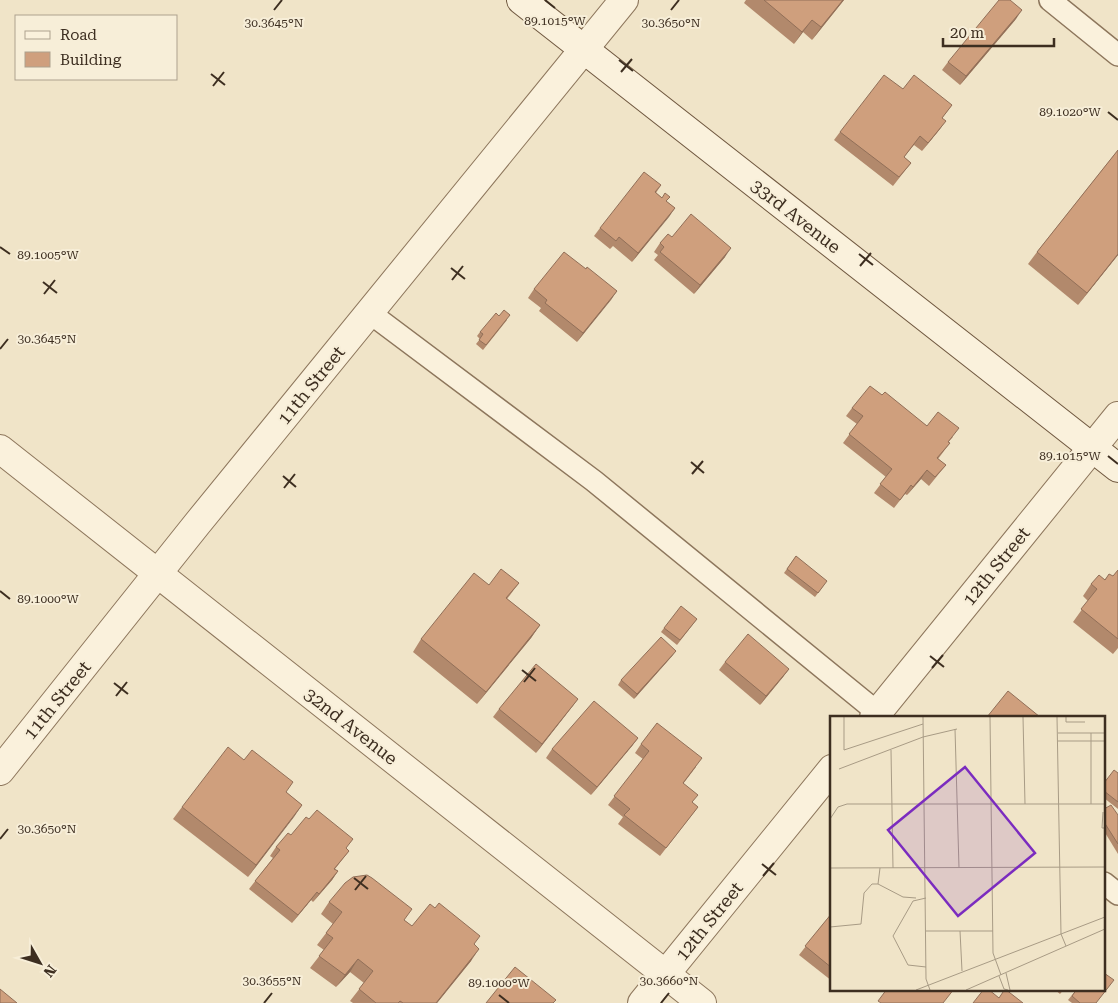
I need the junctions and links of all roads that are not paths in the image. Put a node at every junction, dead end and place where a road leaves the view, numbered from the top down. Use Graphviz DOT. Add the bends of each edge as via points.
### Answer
graph roads {
  1 [pos="521,0"];
  2 [pos="624,0"];
  3 [pos="1050,0"];
  4 [pos="584,50"];
  5 [pos="1118,55"];
  6 [pos="370,313"];
  7 [pos="1118,416"];
  8 [pos="1092,448"];
  9 [pos="0,449"];
  10 [pos="1118,468"];
  11 [pos="157,574"];
  12 [pos="878,715"];
  13 [pos="0,771"];
  14 [pos="830,771"];
  15 [pos="1106,885"];
  16 [pos="1118,894"];
  17 [pos="666,974"];
  18 [pos="642,1003"];
  19 [pos="702,1003"];
  1 -- 4 [label="street, 33rd Avenue"];
  2 -- 4 [label="street, 11th Street"];
  3 -- 5 [label="lane"];
  4 -- 6 [label="street, 11th Street"];
  4 -- 8 [label="street, 33rd Avenue"];
  6 -- 11 [label="street, 11th Street"];
  6 -- 12 [label="lane" via="594,481"];
  7 -- 8 [label="street, 12th Street"];
  8 -- 10 [label="street, 33rd Avenue"];
  8 -- 12 [label="street, 12th Street"];
  9 -- 11 [label="street, 32nd Avenue"];
  11 -- 13 [label="street, 11th Street"];
  11 -- 17 [label="street, 32nd Avenue"];
  14 -- 17 [label="street, 12th Street"];
  15 -- 16 [label="lane"];
  17 -- 18 [label="street, 12th Street"];
  17 -- 19 [label="street, 32nd Avenue"];
}
